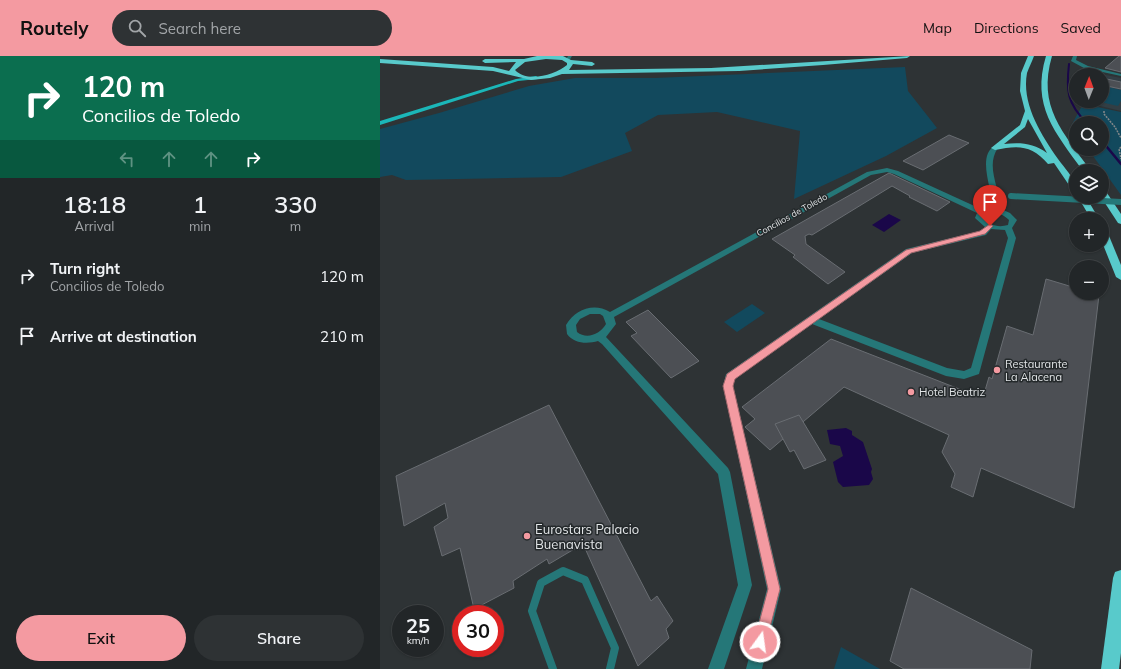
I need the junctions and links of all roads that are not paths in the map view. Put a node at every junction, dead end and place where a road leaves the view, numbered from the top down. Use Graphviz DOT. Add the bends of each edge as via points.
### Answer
graph roads {
  1 [pos="553,56"];
  2 [pos="907,56"];
  3 [pos="1031,56"];
  4 [pos="1049,56"];
  5 [pos="1075,56"];
  6 [pos="569,59"];
  7 [pos="380,60"];
  8 [pos="476,60"];
  9 [pos="526,60"];
  10 [pos="622,64"];
  11 [pos="562,72"];
  12 [pos="514,73"];
  13 [pos="1121,75"];
  14 [pos="536,78"];
  15 [pos="498,86"];
  16 [pos="1027,112"];
  17 [pos="380,123"];
  18 [pos="995,148"];
  19 [pos="1082,164"];
  20 [pos="1069,178"];
  21 [pos="1069,182"];
  22 [pos="1011,196"];
  23 [pos="1121,202"];
  24 [pos="1109,203"];
  25 [pos="997,210"];
  26 [pos="981,212"];
  27 [pos="1121,221"];
  28 [pos="990,226"];
  29 [pos="1008,228"];
  30 [pos="1109,248"];
  31 [pos="1121,277"];
  32 [pos="609,316"];
  33 [pos="811,320"];
  34 [pos="600,336"];
  35 [pos="1121,578"];
  36 [pos="553,669"];
  37 [pos="610,669"];
  38 [pos="716,669"];
  39 [pos="754,669"];
  40 [pos="1110,669"];
  1 -- 6 [label="highway"];
  1 -- 9 [label="highway"];
  2 -- 11 [label="highway" via="748,69"];
  3 -- 16 [label="highway" via="1025,66 1023,82"];
  4 -- 19 [label="highway" via="1042,81 1046,104 1053,121"];
  5 -- 13 [label="street" via="1073,60 1086,67"];
  6 -- 10 [label="highway" via="589,64"];
  6 -- 11 [label="highway" via="569,68"];
  7 -- 12 [label="highway"];
  8 -- 9 [label="highway"];
  9 -- 12 [label="highway" via="516,65 512,70"];
  11 -- 14 [label="highway"];
  12 -- 14 [label="highway"];
  12 -- 15 [label="main road"];
  14 -- 15 [label="main road"];
  15 -- 17 [label="main road"];
  16 -- 18 [label="highway" via="1023,126"];
  16 -- 20 [label="highway"];
  18 -- 21 [label="highway" via="1015,144 1036,148"];
  18 -- 25 [label="street" via="990,155 989,165"];
  22 -- 23 [label="street, bridge"];
  24 -- 27 [label="highway"];
  25 -- 26 [label="street"];
  25 -- 29 [label="street" via="1013,220"];
  26 -- 28 [label="street" via="979,218"];
  26 -- 32 [label="street, Concilios de Toledo" via="896,172 882,170 869,173"];
  28 -- 29 [label="street"];
  28 -- 33 [label="street" via="983,233 909,251"];
  29 -- 33 [label="street" via="1012,238 975,371 964,375 946,372"];
  30 -- 31 [label="highway"];
  32 -- 34 [label="street" via="611,324"];
  32 -- 34 [label="street" via="600,311 588,312 577,317 571,325 572,334 576,337 587,340"];
  33 -- 39 [label="street" via="730,377 728,386 774,589"];
  34 -- 38 [label="street" via="724,472 746,585"];
  35 -- 40 [label="highway"];
  36 -- 37 [label="lane" via="532,611 541,584 563,571 585,580 615,648"];
}
